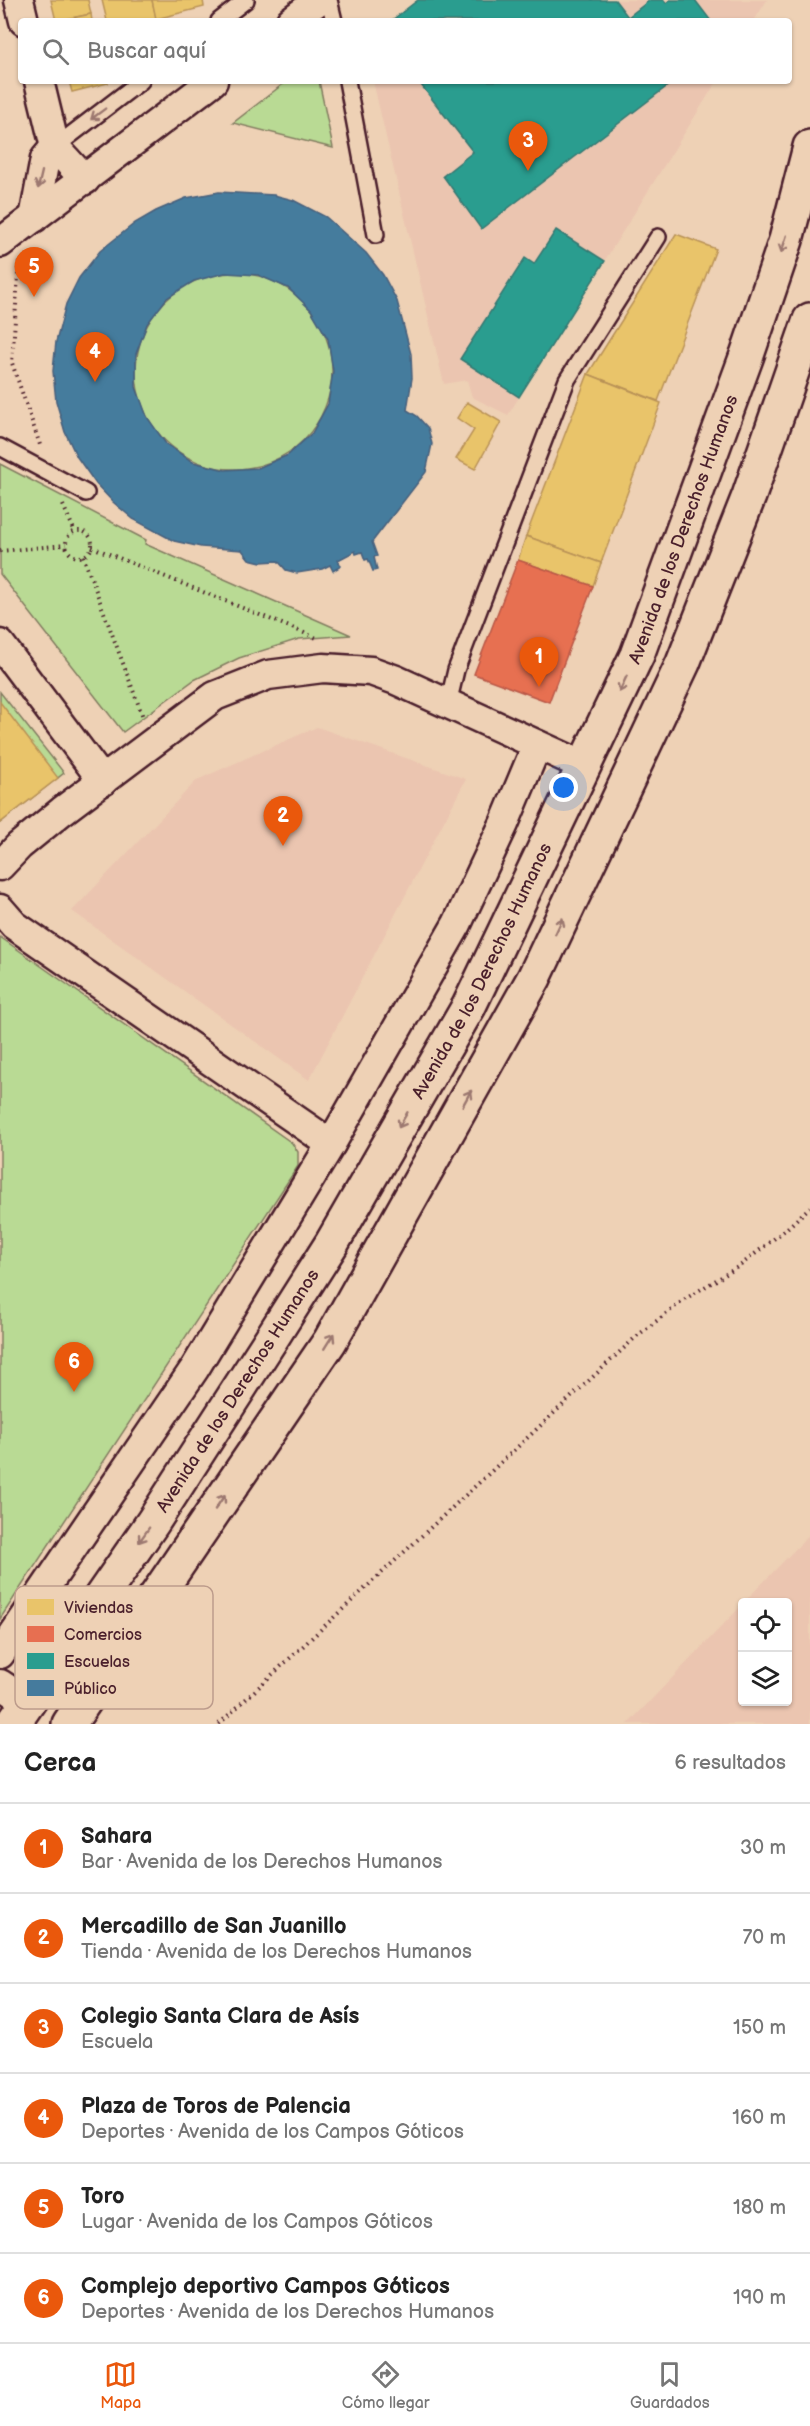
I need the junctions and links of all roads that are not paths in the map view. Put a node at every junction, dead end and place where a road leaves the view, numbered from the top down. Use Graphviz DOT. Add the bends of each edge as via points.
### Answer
graph roads {
  1 [pos="19,0"];
  2 [pos="246,0"];
  3 [pos="319,0"];
  4 [pos="329,0"];
  5 [pos="23,18"];
  6 [pos="223,18"];
  7 [pos="295,18"];
  8 [pos="333,18"];
  9 [pos="40,84"];
  10 [pos="137,84"];
  11 [pos="209,84"];
  12 [pos="348,84"];
  13 [pos="55,147"];
  14 [pos="810,147"];
  15 [pos="85,180"];
  16 [pos="19,229"];
  17 [pos="376,235"];
  18 [pos="658,237"];
  19 [pos="810,320"];
  20 [pos="0,447"];
  21 [pos="86,494"];
  22 [pos="0,644"];
  23 [pos="448,704"];
  24 [pos="537,744"];
  25 [pos="584,766"];
  26 [pos="103,781"];
  27 [pos="0,866"];
  28 [pos="0,909"];
  29 [pos="331,1144"];
  30 [pos="46,1586"];
  31 [pos="108,1586"];
  32 [pos="163,1586"];
  33 [pos="15,1632"];
  34 [pos="0,1654"];
  35 [pos="0,1684"];
  36 [pos="15,1706"];
  37 [pos="79,1709"];
  38 [pos="69,1724"];
  1 -- 5 [label="street"];
  2 -- 6 [label="lane"];
  3 -- 7 [label="street"];
  4 -- 8 [label="lane"];
  9 -- 13 [label="street"];
  10 -- 13 [label="lane, one-way"];
  11 -- 15 [label="street"];
  12 -- 17 [label="lane"];
  13 -- 15 [label="street"];
  13 -- 16 [label="street, one-way" via="45,159"];
  14 -- 25 [label="main road, Avenida de los Derechos Humanos, one-way" via="786,240 637,655"];
  15 -- 16 [label="street"];
  18 -- 23 [label="lane" via="567,380 456,670"];
  32 -- 19 [label="main road, one-way" via="330,1341 534,978 682,663 749,496"];
  20 -- 21 [label="lane"];
  22 -- 26 [label="street"];
  23 -- 24 [label="street"];
  23 -- 26 [label="street" via="370,671 323,668 267,675 215,696"];
  24 -- 25 [label="street"];
  24 -- 29 [label="street" via="457,924"];
  25 -- 31 [label="main road, Avenida de los Derechos Humanos, one-way" via="469,1006 332,1243"];
  26 -- 27 [label="street" via="19,846"];
  28 -- 29 [label="street" via="23,932"];
  29 -- 30 [label="street" via="195,1368"];
  33 -- 34 [label="street"];
  35 -- 36 [label="street"];
  38 -- 37 [label="main road, one-way"];
}
